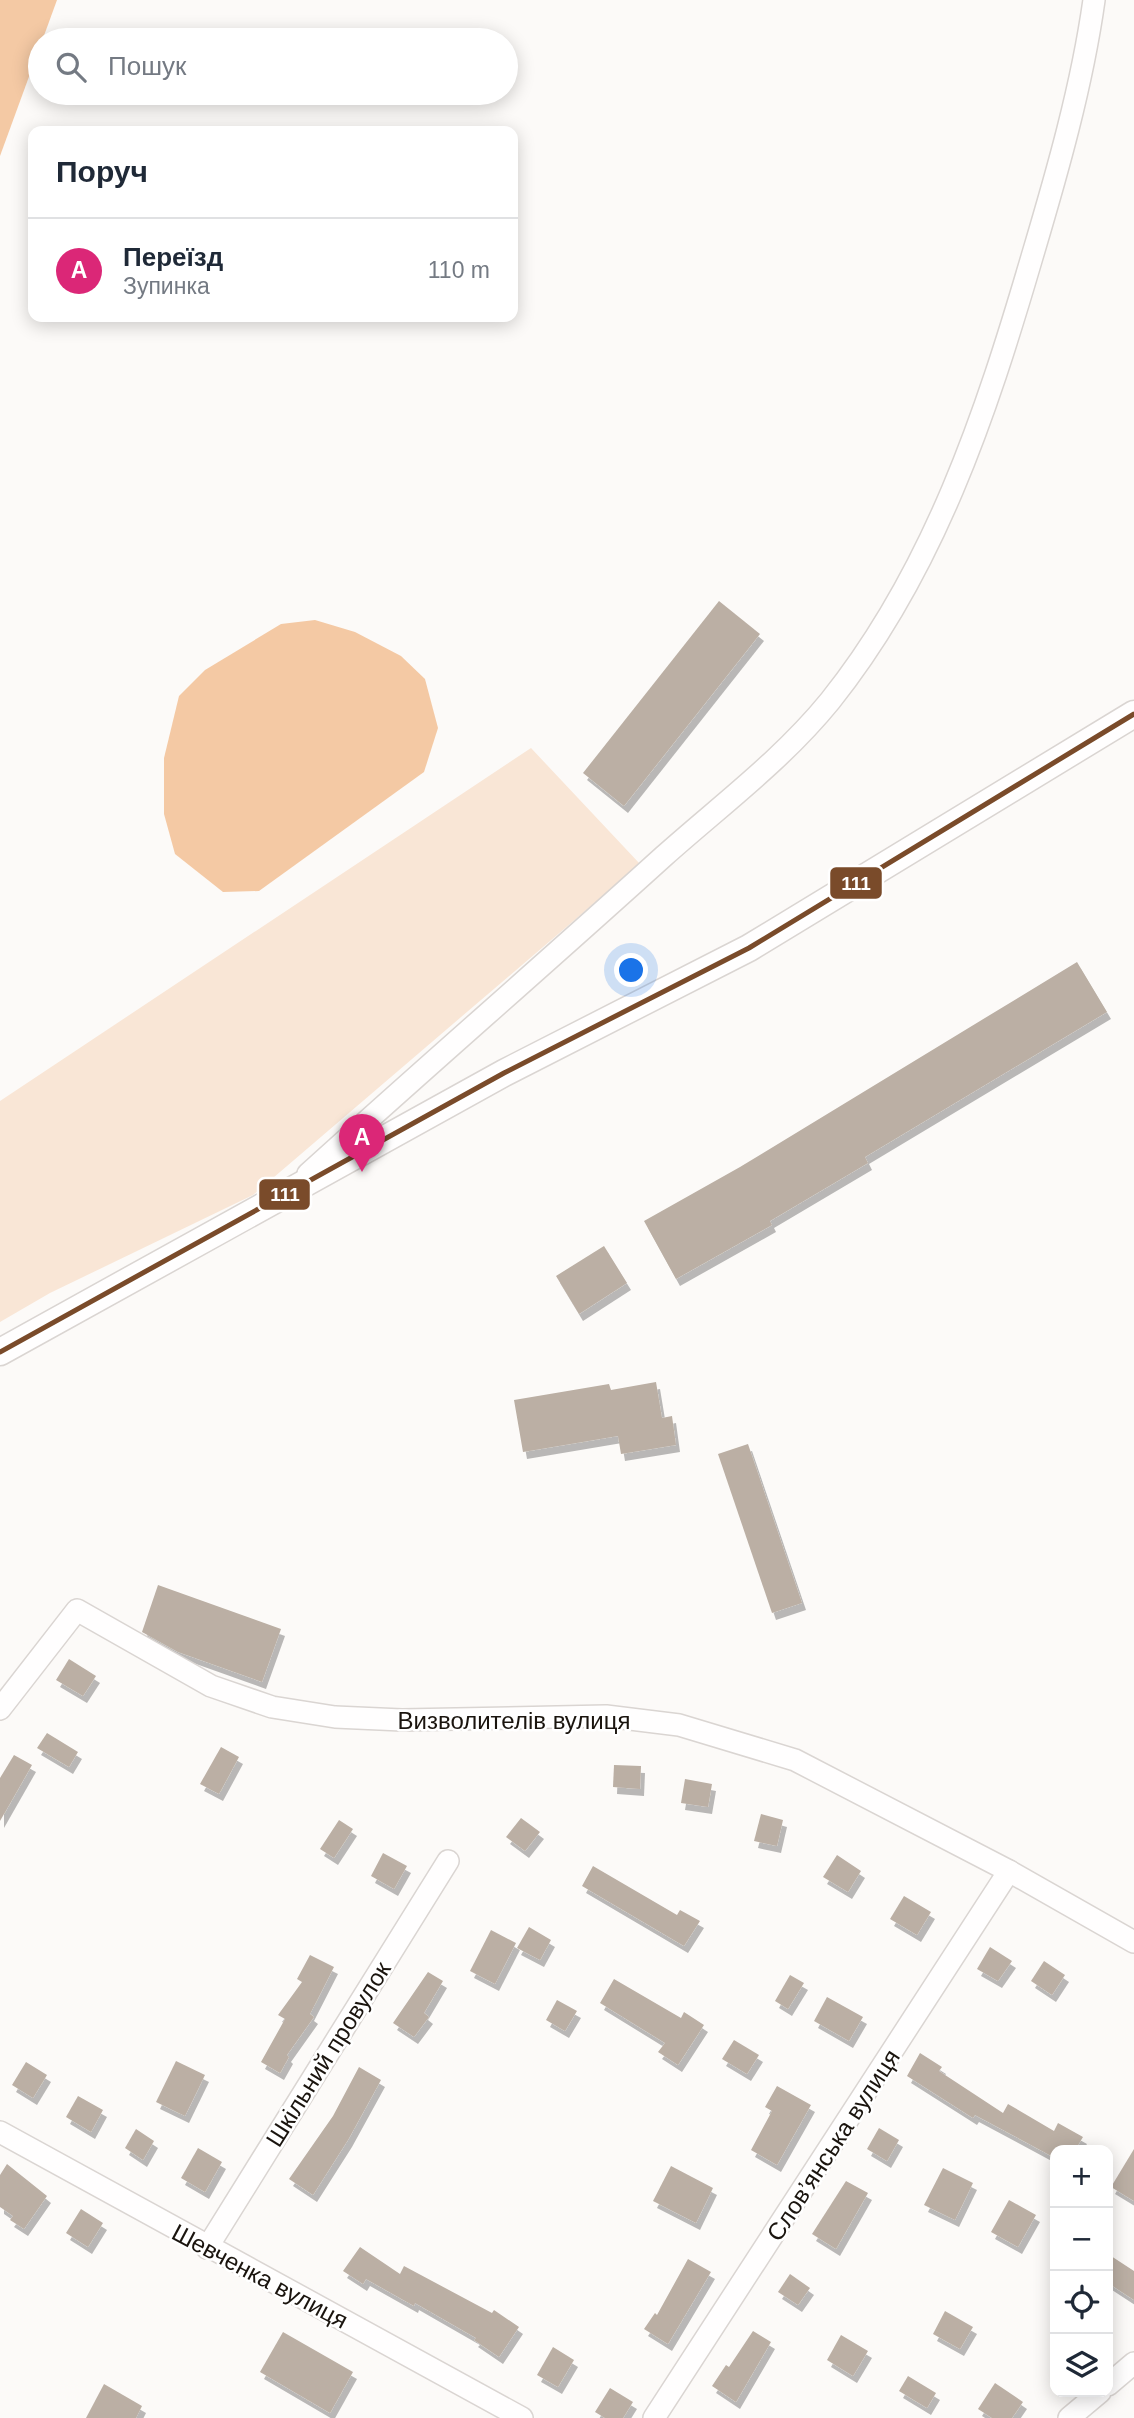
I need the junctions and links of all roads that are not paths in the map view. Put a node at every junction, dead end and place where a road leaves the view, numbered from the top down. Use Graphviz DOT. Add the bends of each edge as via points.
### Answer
graph roads {
  1 [pos="1094,0"];
  2 [pos="1134,714"];
  3 [pos="291,1189"];
  4 [pos="0,1352"];
  5 [pos="0,1709"];
  6 [pos="448,1861"];
  7 [pos="1009,1871"];
  8 [pos="1134,1942"];
  9 [pos="0,2132"];
  10 [pos="207,2248"];
  11 [pos="1134,2363"];
  12 [pos="1113,2381"];
  13 [pos="1094,2397"];
  14 [pos="522,2418"];
  15 [pos="654,2418"];
  16 [pos="1069,2418"];
  1 -- 3 [label="street" via="1052,191 1002,358 965,466 891,615 829,701 757,777"];
  2 -- 3 [label="main road" via="748,948"];
  3 -- 4 [label="main road"];
  5 -- 7 [label="street, Визволителів вулиця" via="78,1610 211,1686 272,1707 335,1717 402,1720 606,1716 679,1725 795,1760"];
  6 -- 10 [label="street, Шкільний провулок"];
  7 -- 8 [label="street, Визволителів вулиця"];
  7 -- 15 [label="street, Слов’янська вулиця"];
  9 -- 10 [label="street, Шевченка вулиця"];
  10 -- 14 [label="street, Шевченка вулиця"];
  11 -- 12 [label="street"];
  13 -- 16 [label="street"];
}
